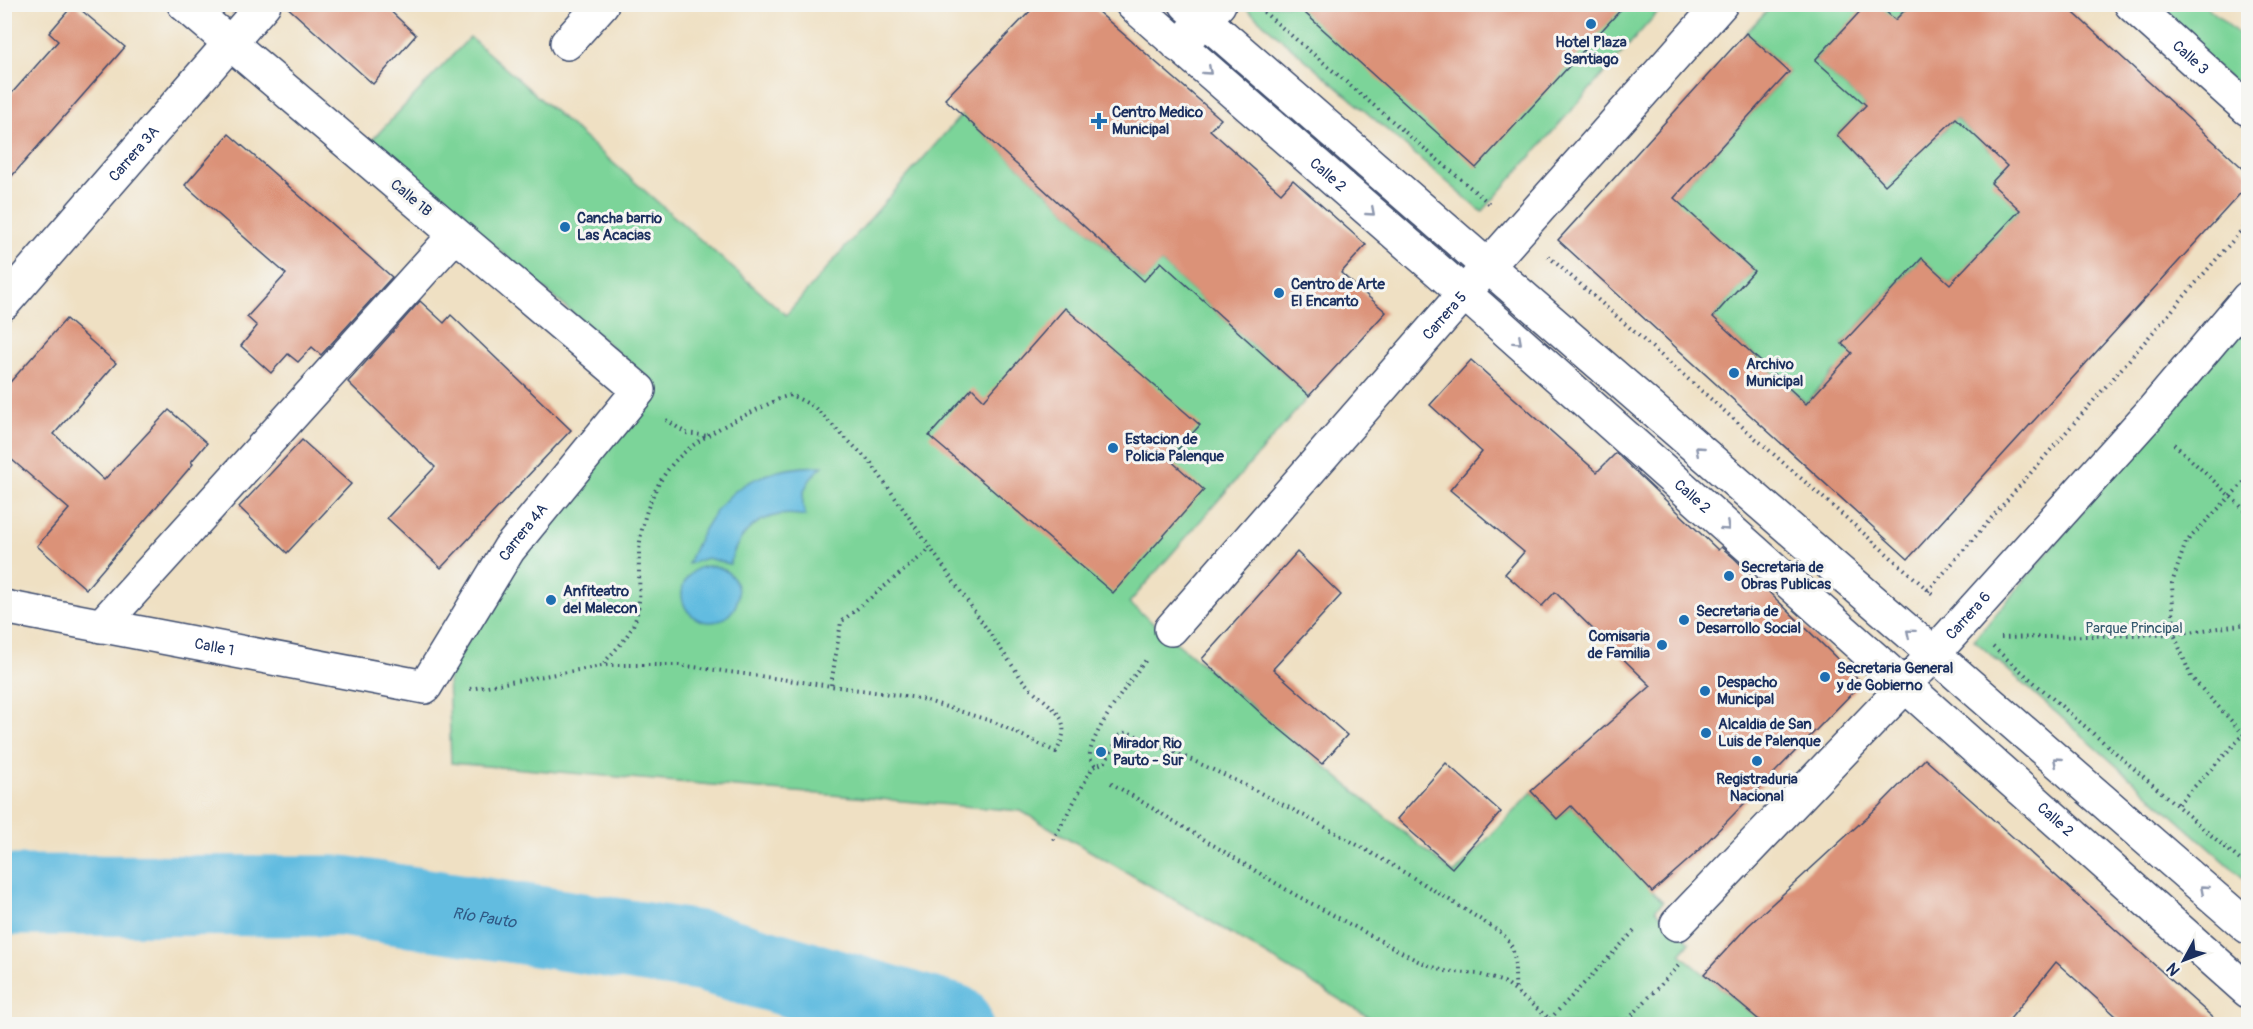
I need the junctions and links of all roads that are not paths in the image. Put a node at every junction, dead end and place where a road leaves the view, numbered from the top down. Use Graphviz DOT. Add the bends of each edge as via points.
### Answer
graph roads {
  1 [pos="184,4"];
  2 [pos="264,4"];
  3 [pos="602,4"];
  4 [pos="1132,4"];
  5 [pos="1721,4"];
  6 [pos="2131,4"];
  7 [pos="1203,10"];
  8 [pos="567,43"];
  9 [pos="230,44"];
  10 [pos="1179,46"];
  11 [pos="2248,109"];
  12 [pos="455,235"];
  13 [pos="1487,267"];
  14 [pos="1464,294"];
  15 [pos="2248,298"];
  16 [pos="4,303"];
  17 [pos="639,390"];
  18 [pos="4,607"];
  19 [pos="101,626"];
  20 [pos="1171,629"];
  21 [pos="1934,654"];
  22 [pos="1905,686"];
  23 [pos="424,687"];
  24 [pos="1677,924"];
  25 [pos="2248,927"];
  26 [pos="2248,991"];
  1 -- 9 [label="street, Calle 1B"];
  2 -- 9 [label="street, Carrera 3A"];
  3 -- 8 [label="street"];
  4 -- 10 [label="street, Calle 2"];
  5 -- 13 [label="street, Carrera 5"];
  6 -- 11 [label="street, Calle 3"];
  7 -- 10 [label="street"];
  7 -- 13 [label="street"];
  9 -- 12 [label="street, Calle 1B"];
  9 -- 16 [label="street, Carrera 3A"];
  10 -- 14 [label="street, Calle 2, one-way"];
  12 -- 17 [label="street, Calle 1B"];
  12 -- 19 [label="street"];
  13 -- 14 [label="street, Carrera 5"];
  21 -- 13 [label="street, one-way"];
  14 -- 20 [label="street, Carrera 5"];
  14 -- 22 [label="street, Calle 2, one-way"];
  15 -- 21 [label="street, Carrera 6"];
  17 -- 23 [label="street, Carrera 4A" via="509,549"];
  18 -- 19 [label="street, Calle 1"];
  19 -- 23 [label="street, Calle 1"];
  21 -- 22 [label="street, Carrera 6"];
  25 -- 21 [label="street, one-way"];
  22 -- 24 [label="street, Carrera 6"];
  22 -- 26 [label="street, Calle 2"];
}
